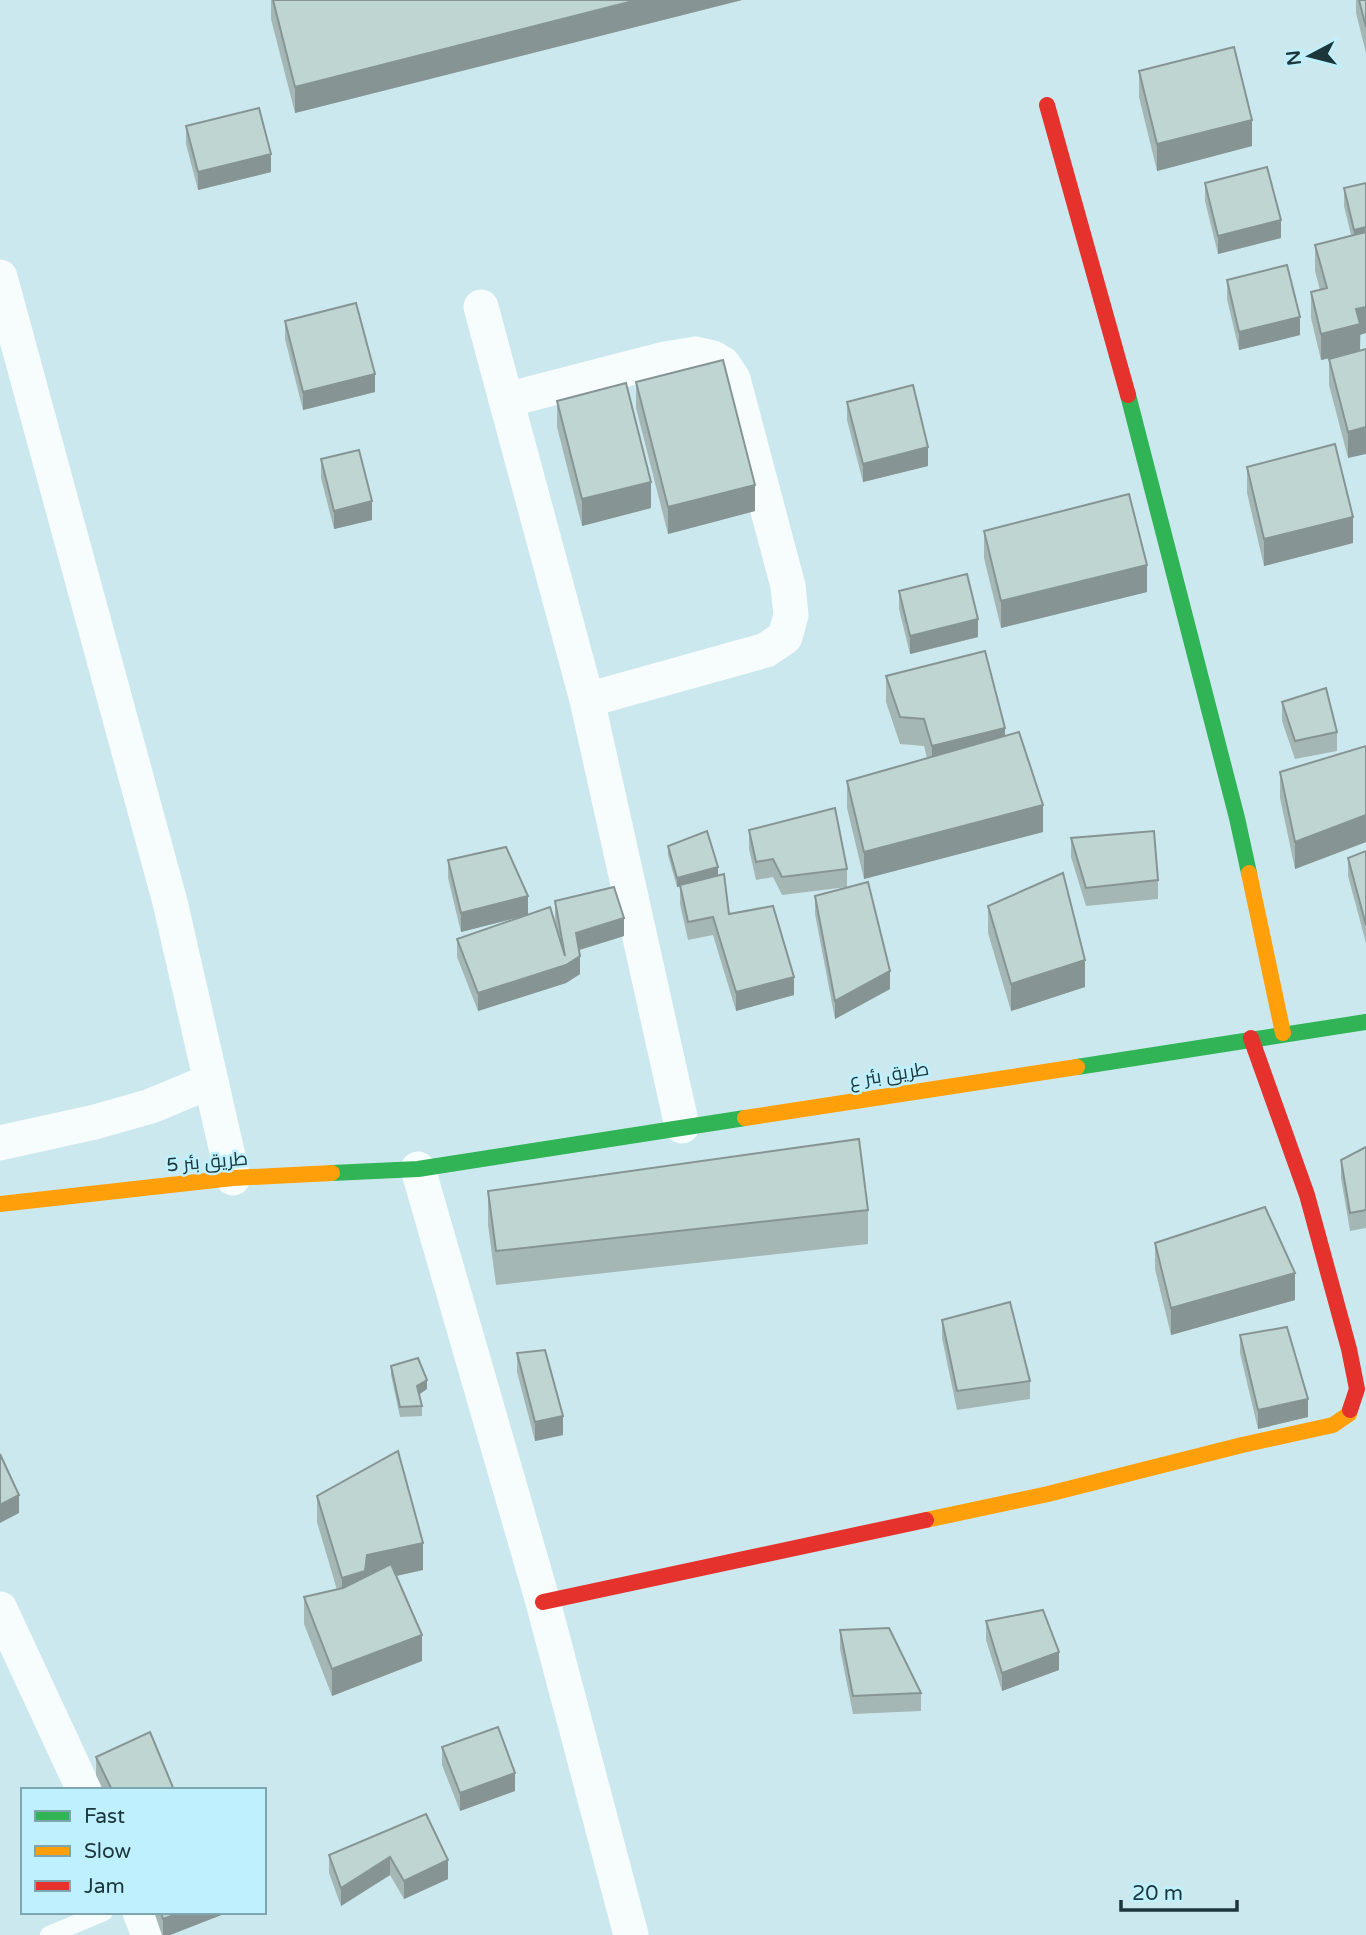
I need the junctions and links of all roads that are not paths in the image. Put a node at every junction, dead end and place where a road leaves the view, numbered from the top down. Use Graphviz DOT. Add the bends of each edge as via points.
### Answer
graph roads {
  1 [pos="1047,105"];
  2 [pos="0,277"];
  3 [pos="481,307"];
  4 [pos="506,400"];
  5 [pos="587,700"];
  6 [pos="1366,1021"];
  7 [pos="1283,1033"];
  8 [pos="1251,1038"];
  9 [pos="211,1081"];
  10 [pos="682,1126"];
  11 [pos="0,1143"];
  12 [pos="418,1168"];
  13 [pos="233,1178"];
  14 [pos="0,1204"];
  15 [pos="543,1602"];
  16 [pos="0,1609"];
  17 [pos="83,1788"];
  18 [pos="98,1914"];
  19 [pos="141,1914"];
  20 [pos="50,1935"];
  21 [pos="149,1935"];
  22 [pos="631,1935"];
  1 -- 7 [label="street" via="1130,400 1237,818"];
  2 -- 9 [label="street" via="170,902"];
  3 -- 4 [label="street"];
  4 -- 5 [label="street"];
  4 -- 5 [label="street" via="665,359 696,354 713,358 733,379 757,462 788,586 792,615 785,637 766,650"];
  5 -- 10 [label="street"];
  6 -- 7 [label="street, طريق بئر ع"];
  7 -- 8 [label="street, طريق بئر ع"];
  8 -- 10 [label="street, طريق بئر ع"];
  8 -- 15 [label="street" via="1307,1195 1349,1349 1357,1389 1349,1414 1333,1426 1048,1494"];
  9 -- 11 [label="street" via="118,1116"];
  9 -- 13 [label="street"];
  10 -- 12 [label="street, طريق بئر ع"];
  12 -- 13 [label="street, طريق بئر 5"];
  12 -- 15 [label="street"];
  13 -- 14 [label="street, طريق بئر 5"];
  15 -- 22 [label="street"];
  16 -- 17 [label="street"];
  18 -- 20 [label="lane"];
  19 -- 21 [label="street"];
}
